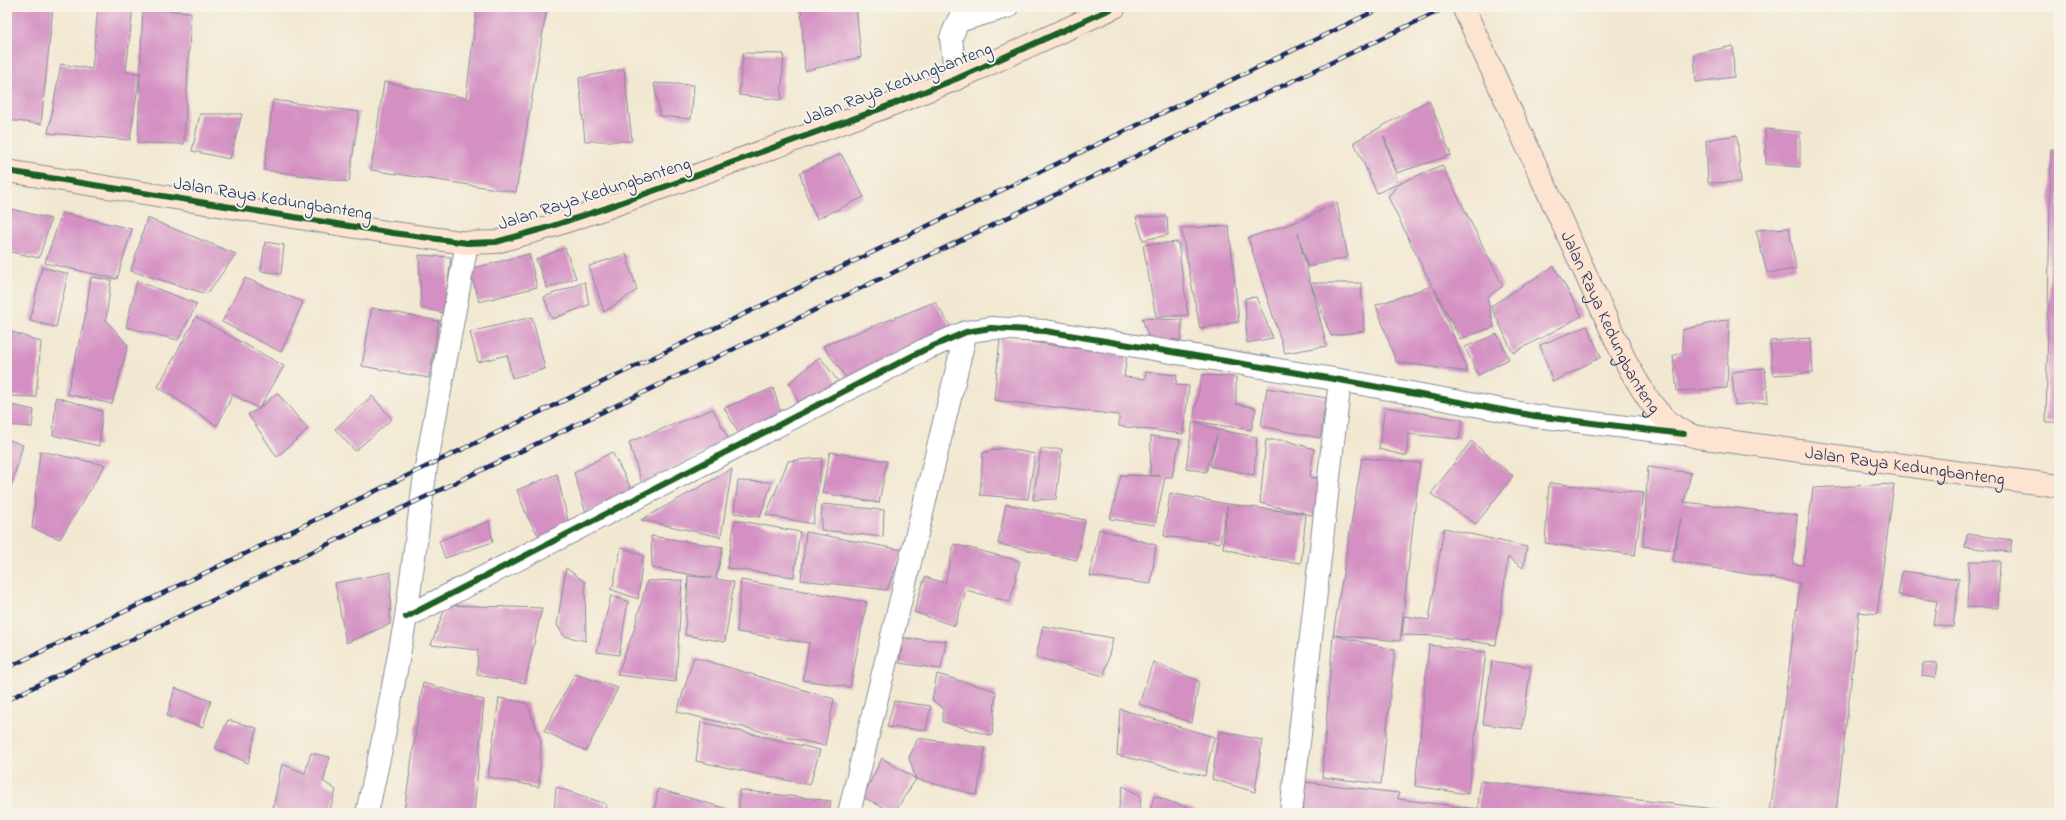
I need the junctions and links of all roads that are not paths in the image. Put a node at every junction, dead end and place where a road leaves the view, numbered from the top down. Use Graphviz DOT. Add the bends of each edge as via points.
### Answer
graph roads {
  1 [pos="1007,7"];
  2 [pos="1115,7"];
  3 [pos="1463,7"];
  4 [pos="956,79"];
  5 [pos="7,170"];
  6 [pos="467,243"];
  7 [pos="966,332"];
  8 [pos="1340,380"];
  9 [pos="1684,434"];
  10 [pos="2059,486"];
  11 [pos="406,617"];
  12 [pos="367,813"];
  13 [pos="849,813"];
  14 [pos="1291,813"];
  1 -- 4 [label="street" via="958,21 951,38"];
  2 -- 4 [label="street, Jalan Raya Kedungbanteng"];
  3 -- 9 [label="street, Jalan Raya Kedungbanteng" via="1627,364 1649,403 1668,423"];
  4 -- 6 [label="street, Jalan Raya Kedungbanteng" via="880,109 546,228 496,242"];
  5 -- 6 [label="street, Jalan Raya Kedungbanteng"];
  6 -- 11 [label="street" via="426,467"];
  7 -- 8 [label="street" via="991,328 1045,331"];
  7 -- 11 [label="street" via="924,350"];
  7 -- 13 [label="street"];
  8 -- 9 [label="street" via="1535,416"];
  8 -- 14 [label="street"];
  9 -- 10 [label="street, Jalan Raya Kedungbanteng"];
  11 -- 12 [label="street"];
}
